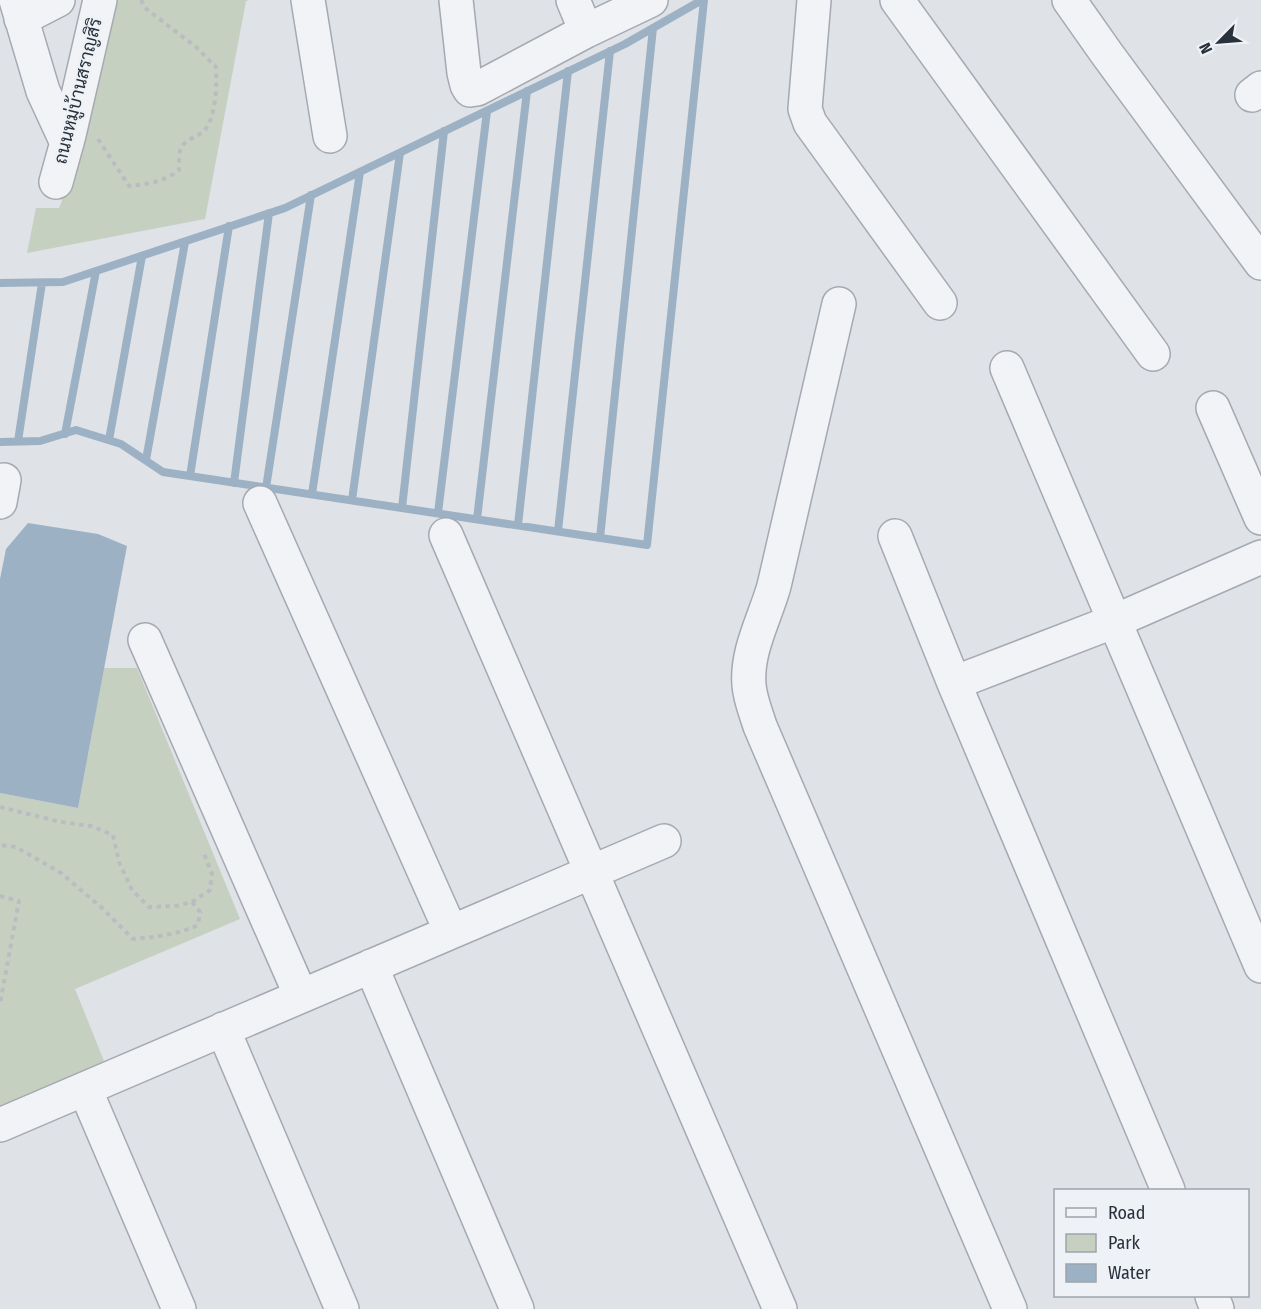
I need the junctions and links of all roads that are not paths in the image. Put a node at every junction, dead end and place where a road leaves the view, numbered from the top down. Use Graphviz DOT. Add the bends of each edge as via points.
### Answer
graph roads {
  1 [pos="58,0"];
  2 [pos="100,0"];
  3 [pos="308,0"];
  4 [pos="456,0"];
  5 [pos="573,0"];
  6 [pos="651,0"];
  7 [pos="814,0"];
  8 [pos="897,0"];
  9 [pos="1069,0"];
  10 [pos="18,10"];
  11 [pos="586,31"];
  12 [pos="70,132"];
  13 [pos="330,136"];
  14 [pos="56,182"];
  15 [pos="1261,263"];
  16 [pos="940,303"];
  17 [pos="839,304"];
  18 [pos="1153,354"];
  19 [pos="1007,368"];
  20 [pos="1213,408"];
  21 [pos="260,503"];
  22 [pos="1261,518"];
  23 [pos="446,535"];
  24 [pos="894,536"];
  25 [pos="1261,558"];
  26 [pos="1116,621"];
  27 [pos="145,640"];
  28 [pos="954,683"];
  29 [pos="664,840"];
  30 [pos="592,871"];
  31 [pos="450,932"];
  32 [pos="371,966"];
  33 [pos="1261,966"];
  34 [pos="301,996"];
  35 [pos="222,1029"];
  36 [pos="85,1089"];
  37 [pos="0,1125"];
  38 [pos="1166,1189"];
  39 [pos="179,1309"];
  40 [pos="342,1309"];
  41 [pos="517,1309"];
  42 [pos="780,1309"];
  43 [pos="1010,1309"];
  1 -- 10 [label="street"];
  2 -- 12 [label="street, ถนนหมู่บ้านสราญสิริ"];
  3 -- 13 [label="street"];
  4 -- 11 [label="street" via="464,73 470,90"];
  5 -- 11 [label="street"];
  6 -- 11 [label="street"];
  7 -- 16 [label="street" via="805,109 810,123"];
  8 -- 18 [label="street"];
  9 -- 15 [label="street"];
  10 -- 12 [label="street" via="43,91"];
  12 -- 14 [label="street, ถนนหมู่บ้านสราญสิริ"];
  17 -- 43 [label="street" via="774,586 750,659 749,687 760,726"];
  19 -- 26 [label="street"];
  20 -- 22 [label="street"];
  21 -- 31 [label="street"];
  23 -- 30 [label="street"];
  24 -- 28 [label="street"];
  25 -- 26 [label="street"];
  26 -- 28 [label="street"];
  26 -- 33 [label="street"];
  27 -- 34 [label="street"];
  28 -- 38 [label="street"];
  29 -- 30 [label="street"];
  30 -- 31 [label="street"];
  30 -- 42 [label="street"];
  31 -- 32 [label="street"];
  32 -- 34 [label="street"];
  32 -- 41 [label="street"];
  34 -- 35 [label="street"];
  35 -- 36 [label="street"];
  35 -- 40 [label="street"];
  36 -- 37 [label="street"];
  36 -- 39 [label="street"];
}
